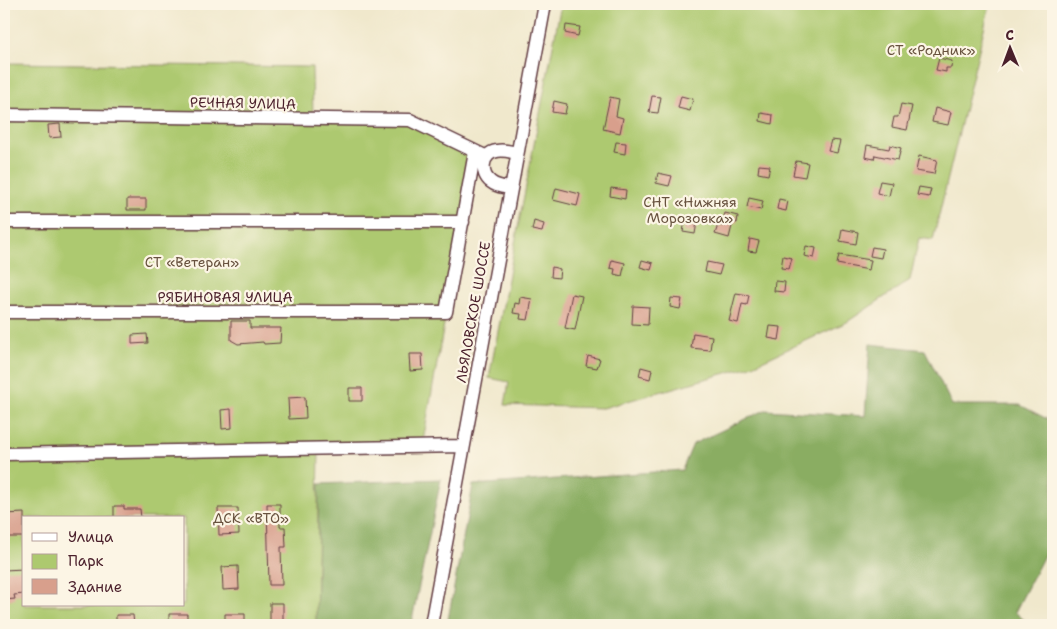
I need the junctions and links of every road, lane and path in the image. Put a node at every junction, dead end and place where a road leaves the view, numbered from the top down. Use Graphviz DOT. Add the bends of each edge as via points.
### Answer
graph roads {
  1 [pos="545,4"];
  2 [pos="4,116"];
  3 [pos="517,153"];
  4 [pos="481,154"];
  5 [pos="511,188"];
  6 [pos="4,222"];
  7 [pos="462,222"];
  8 [pos="4,312"];
  9 [pos="464,446"];
  10 [pos="4,454"];
  11 [pos="430,625"];
  1 -- 3 [label="street, ЛЬЯЛОВСКОЕ ШОССЕ"];
  2 -- 4 [label="street, РЕЧНАЯ УЛИЦА" via="410,120"];
  3 -- 4 [label="street" via="498,150"];
  3 -- 5 [label="street, ЛЬЯЛОВСКОЕ ШОССЕ"];
  4 -- 5 [label="street" via="488,180"];
  4 -- 7 [label="street"];
  5 -- 9 [label="street, ЛЬЯЛОВСКОЕ ШОССЕ"];
  6 -- 7 [label="street"];
  7 -- 8 [label="street, РЯБИНОВАЯ УЛИЦА" via="446,312"];
  9 -- 10 [label="street"];
  9 -- 11 [label="street, ЛЬЯЛОВСКОЕ ШОССЕ"];
}
